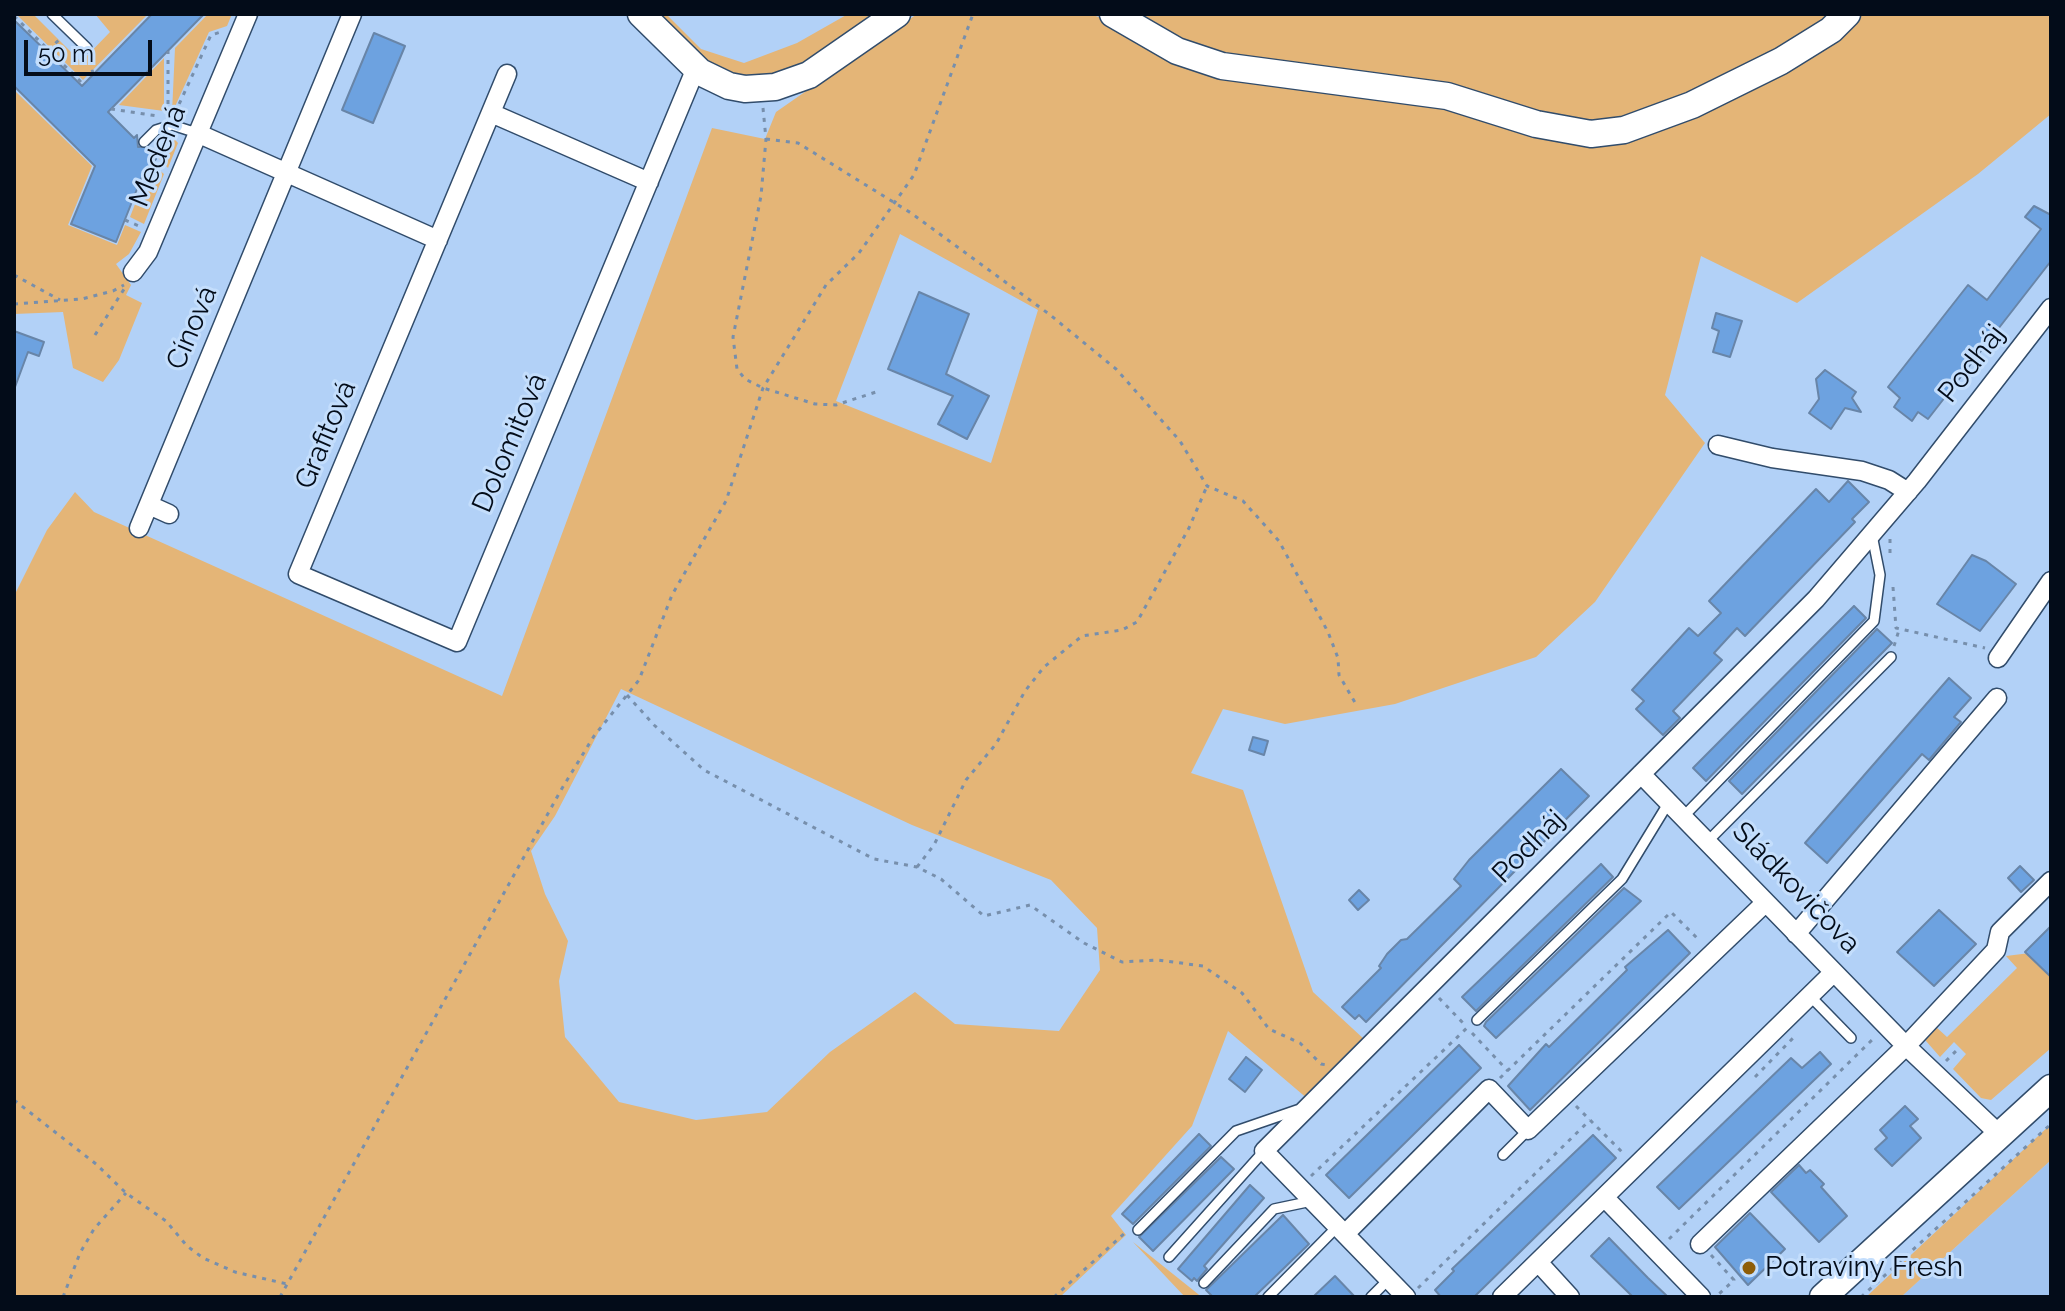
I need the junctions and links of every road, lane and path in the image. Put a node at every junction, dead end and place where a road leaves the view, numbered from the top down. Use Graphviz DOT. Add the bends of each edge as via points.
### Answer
graph roads {
  1 [pos="52,14"];
  2 [pos="248,14"];
  3 [pos="352,14"];
  4 [pos="641,14"];
  5 [pos="897,14"];
  6 [pos="973,14"];
  7 [pos="1113,14"];
  8 [pos="1847,14"];
  9 [pos="14,16"];
  10 [pos="229,29"];
  11 [pos="87,48"];
  12 [pos="168,51"];
  13 [pos="696,68"];
  14 [pos="507,74"];
  15 [pos="83,84"];
  16 [pos="759,89"];
  17 [pos="111,109"];
  18 [pos="491,113"];
  19 [pos="168,116"];
  20 [pos="197,133"];
  21 [pos="766,139"];
  22 [pos="144,142"];
  23 [pos="286,173"];
  24 [pos="649,182"];
  25 [pos="894,203"];
  26 [pos="125,220"];
  27 [pos="132,223"];
  28 [pos="438,240"];
  29 [pos="133,272"];
  30 [pos="14,275"];
  31 [pos="25,282"];
  32 [pos="14,284"];
  33 [pos="63,302"];
  34 [pos="14,304"];
  35 [pos="2051,308"];
  36 [pos="95,335"];
  37 [pos="763,388"];
  38 [pos="879,391"];
  39 [pos="1718,445"];
  40 [pos="1207,486"];
  41 [pos="1908,492"];
  42 [pos="149,505"];
  43 [pos="169,514"];
  44 [pos="139,528"];
  45 [pos="1881,534"];
  46 [pos="1890,558"];
  47 [pos="2051,581"];
  48 [pos="1893,586"];
  49 [pos="375,607"];
  50 [pos="1899,629"];
  51 [pos="1992,653"];
  52 [pos="1891,657"];
  53 [pos="627,695"];
  54 [pos="1997,698"];
  55 [pos="1357,706"];
  56 [pos="1641,774"];
  57 [pos="1669,802"];
  58 [pos="1683,817"];
  59 [pos="1707,842"];
  60 [pos="917,867"];
  61 [pos="2051,881"];
  62 [pos="1765,903"];
  63 [pos="1796,934"];
  64 [pos="1712,954"];
  65 [pos="1834,972"];
  66 [pos="1428,987"];
  67 [pos="1810,996"];
  68 [pos="1477,1020"];
  69 [pos="1886,1026"];
  70 [pos="1467,1027"];
  71 [pos="1851,1038"];
  72 [pos="1906,1046"];
  73 [pos="1956,1051"];
  74 [pos="1944,1064"];
  75 [pos="1508,1071"];
  76 [pos="1342,1073"];
  77 [pos="2051,1088"];
  78 [pos="1489,1089"];
  79 [pos="1564,1095"];
  80 [pos="14,1100"];
  81 [pos="1308,1107"];
  82 [pos="1590,1120"];
  83 [pos="2051,1124"];
  84 [pos="1528,1130"];
  85 [pos="2000,1135"];
  86 [pos="1264,1151"];
  87 [pos="1503,1155"];
  88 [pos="1636,1166"];
  89 [pos="1299,1187"];
  90 [pos="126,1193"];
  91 [pos="1604,1197"];
  92 [pos="1312,1201"];
  93 [pos="1138,1230"];
  94 [pos="1341,1230"];
  95 [pos="1700,1244"];
  96 [pos="1657,1250"];
  97 [pos="1169,1257"];
  98 [pos="1538,1262"];
  99 [pos="1389,1279"];
  100 [pos="1204,1283"];
  101 [pos="287,1284"];
  102 [pos="63,1297"];
  103 [pos="280,1297"];
  104 [pos="1054,1297"];
  105 [pos="1268,1297"];
  106 [pos="1371,1297"];
  107 [pos="1408,1297"];
  108 [pos="1502,1297"];
  109 [pos="1570,1297"];
  110 [pos="1701,1297"];
  111 [pos="1716,1297"];
  112 [pos="1823,1297"];
  113 [pos="1861,1297"];
  1 -- 11 [label="lane"];
  2 -- 20 [label="street, Medená"];
  3 -- 23 [label="street, Cínová"];
  4 -- 13 [label="street"];
  5 -- 16 [label="street" via="809,75"];
  6 -- 25 [label="path" via="914,175"];
  7 -- 8 [label="street" via="1177,51 1222,66 1447,96 1536,124 1591,134 1624,130 1692,105 1781,61"];
  9 -- 15 [label="path"];
  10 -- 19 [label="path" via="211,35 174,116"];
  12 -- 19 [label="path"];
  13 -- 16 [label="street" via="729,86"];
  13 -- 24 [label="street, Dolomitová"];
  14 -- 18 [label="street, Grafitová"];
  16 -- 21 [label="path"];
  17 -- 19 [label="path"];
  18 -- 24 [label="street"];
  18 -- 28 [label="street, Grafitová"];
  20 -- 22 [label="lane" via="172,125 156,130"];
  20 -- 23 [label="street"];
  20 -- 29 [label="street, Medená" via="148,252"];
  21 -- 25 [label="path" via="798,143"];
  21 -- 37 [label="path" via="761,196 733,337 737,369"];
  23 -- 28 [label="street"];
  23 -- 42 [label="street, Cínová"];
  24 -- 49 [label="street, Dolomitová" via="457,642"];
  25 -- 37 [label="path" via="859,253 826,285"];
  25 -- 40 [label="path" via="949,239 1116,369 1180,441"];
  26 -- 27 [label="path"];
  28 -- 49 [label="street, Grafitová" via="298,574"];
  30 -- 31 [label="path"];
  31 -- 32 [label="path"];
  31 -- 33 [label="path"];
  33 -- 34 [label="path"];
  33 -- 36 [label="path" via="113,291 127,282"];
  35 -- 41 [label="street, Podháj"];
  37 -- 38 [label="path" via="836,405"];
  37 -- 53 [label="path" via="726,501 672,595 639,680"];
  39 -- 41 [label="street" via="1862,471"];
  40 -- 55 [label="path" via="1243,501 1279,541 1328,632 1339,675"];
  40 -- 60 [label="path" via="1137,622 1122,630 1082,636 1044,667 996,744 966,780 934,845"];
  41 -- 45 [label="street, Podháj"];
  42 -- 43 [label="street"];
  42 -- 44 [label="street, Cínová"];
  45 -- 46 [label="path"];
  45 -- 56 [label="street, Podháj"];
  45 -- 58 [label="lane" via="1874,621"];
  47 -- 51 [label="street"];
  48 -- 50 [label="path"];
  50 -- 51 [label="path"];
  50 -- 52 [label="path"];
  52 -- 59 [label="lane"];
  53 -- 60 [label="path" via="704,770 874,859"];
  53 -- 101 [label="path" via="561,790"];
  54 -- 63 [label="street"];
  56 -- 57 [label="street, Sládkovičova"];
  56 -- 66 [label="street, Podháj"];
  57 -- 58 [label="street, Sládkovičova"];
  57 -- 68 [label="lane" via="1622,879"];
  58 -- 59 [label="street, Sládkovičova"];
  59 -- 62 [label="street, Sládkovičova"];
  60 -- 76 [label="path" via="941,879 984,916 1030,905 1122,962 1203,966 1242,993 1269,1029 1292,1038 1321,1064"];
  61 -- 72 [label="street" via="2000,932 1996,950"];
  62 -- 63 [label="street, Sládkovičova"];
  62 -- 64 [label="street"];
  63 -- 65 [label="street, Sládkovičova"];
  64 -- 75 [label="path" via="1671,912"];
  64 -- 79 [label="street"];
  65 -- 67 [label="street"];
  65 -- 69 [label="street, Sládkovičova"];
  66 -- 70 [label="path"];
  66 -- 76 [label="street, Podháj"];
  67 -- 71 [label="lane"];
  67 -- 88 [label="street"];
  69 -- 72 [label="street, Sládkovičova"];
  69 -- 96 [label="path"];
  70 -- 75 [label="path"];
  70 -- 89 [label="path"];
  72 -- 85 [label="street, Sládkovičova"];
  72 -- 95 [label="street"];
  73 -- 74 [label="path"];
  75 -- 78 [label="path"];
  76 -- 81 [label="street, Podháj"];
  77 -- 85 [label="street"];
  78 -- 84 [label="street"];
  78 -- 94 [label="street"];
  79 -- 82 [label="path"];
  79 -- 84 [label="street"];
  80 -- 90 [label="path"];
  81 -- 86 [label="street, Podháj"];
  81 -- 93 [label="lane" via="1236,1131"];
  82 -- 88 [label="path"];
  82 -- 107 [label="path"];
  83 -- 113 [label="path"];
  84 -- 87 [label="lane"];
  85 -- 112 [label="street"];
  86 -- 89 [label="street"];
  86 -- 97 [label="lane"];
  88 -- 91 [label="street"];
  89 -- 92 [label="street"];
  90 -- 101 [label="path" via="166,1221 203,1258"];
  90 -- 102 [label="path" via="94,1229"];
  91 -- 96 [label="street"];
  91 -- 98 [label="street"];
  92 -- 94 [label="street"];
  92 -- 100 [label="lane" via="1274,1209"];
  93 -- 104 [label="path" via="1127,1231"];
  94 -- 99 [label="street"];
  94 -- 105 [label="lane"];
  95 -- 111 [label="path" via="1734,1280"];
  96 -- 110 [label="street"];
  98 -- 108 [label="street"];
  98 -- 109 [label="street"];
  99 -- 106 [label="lane"];
  99 -- 107 [label="street"];
  101 -- 103 [label="path"];
}
